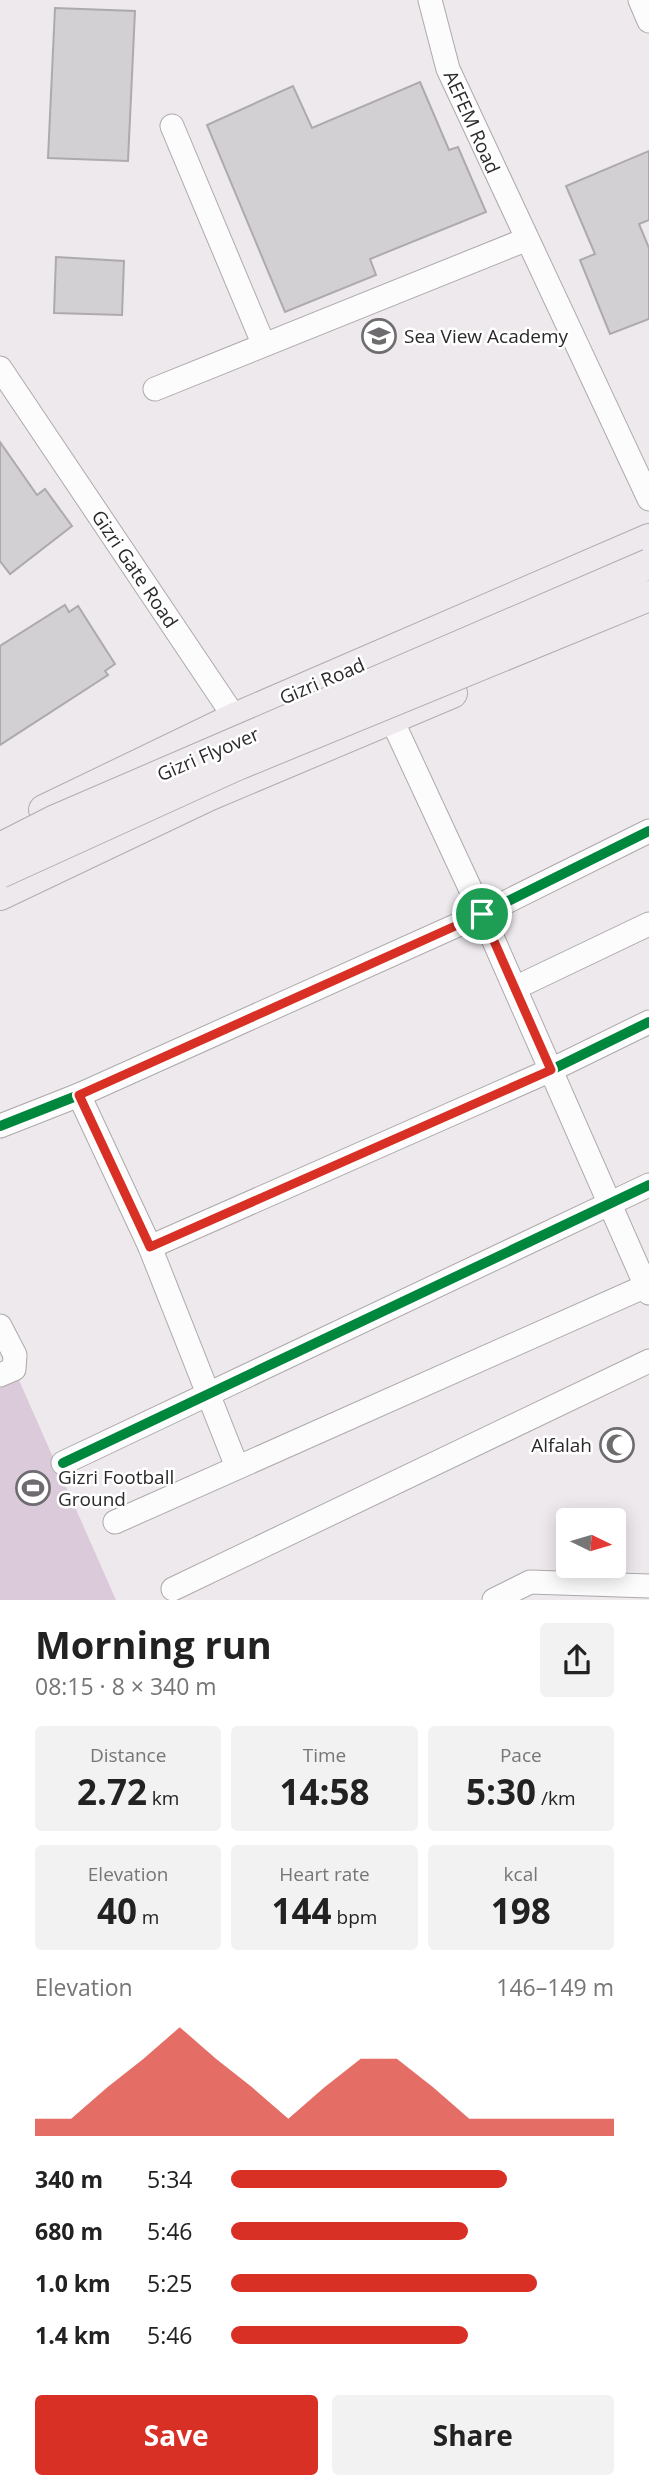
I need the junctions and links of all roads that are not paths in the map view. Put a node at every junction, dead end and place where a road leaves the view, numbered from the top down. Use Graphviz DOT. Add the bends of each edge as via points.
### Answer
graph roads {
  1 [pos="430,0"];
  2 [pos="640,0"];
  3 [pos="649,21"];
  4 [pos="172,126"];
  5 [pos="525,240"];
  6 [pos="263,344"];
  7 [pos="0,368"];
  8 [pos="155,389"];
  9 [pos="649,499"];
  10 [pos="649,539"];
  11 [pos="649,564"];
  12 [pos="649,596"];
  13 [pos="649,610"];
  14 [pos="235,718"];
  15 [pos="391,718"];
  16 [pos="258,775"];
  17 [pos="649,831"];
  18 [pos="0,832"];
  19 [pos="0,848"];
  20 [pos="0,873"];
  21 [pos="0,895"];
  22 [pos="482,914"];
  23 [pos="649,924"];
  24 [pos="514,988"];
  25 [pos="649,1023"];
  26 [pos="551,1070"];
  27 [pos="79,1095"];
  28 [pos="0,1126"];
  29 [pos="649,1185"];
  30 [pos="608,1202"];
  31 [pos="150,1247"];
  32 [pos="647,1289"];
  33 [pos="0,1326"];
  34 [pos="649,1362"];
  35 [pos="0,1375"];
  36 [pos="210,1392"];
  37 [pos="63,1463"];
  38 [pos="237,1467"];
  39 [pos="115,1522"];
  40 [pos="649,1586"];
  41 [pos="173,1589"];
  42 [pos="616,1593"];
  43 [pos="495,1600"];
  1 -- 5 [label="street, AEFEM Road" via="448,69"];
  2 -- 3 [label="street"];
  4 -- 6 [label="street"];
  5 -- 6 [label="street"];
  5 -- 9 [label="street, AEFEM Road"];
  6 -- 8 [label="street"];
  7 -- 14 [label="street, Gizri Gate Road"];
  10 -- 14 [label="main road, Gizri Road"];
  11 -- 19 [label="main road, Gizri Flyover, bridge"];
  12 -- 20 [label="main road, Gizri Flyover, bridge" via="235,766"];
  13 -- 15 [label="main road"];
  14 -- 16 [label="street, Gizri Gate Road"];
  14 -- 18 [label="main road, Gizri Road"];
  15 -- 16 [label="main road"];
  15 -- 22 [label="street"];
  16 -- 21 [label="main road"];
  17 -- 22 [label="street"];
  22 -- 24 [label="street"];
  22 -- 27 [label="street"];
  23 -- 24 [label="street"];
  24 -- 26 [label="street"];
  25 -- 26 [label="street"];
  26 -- 30 [label="street"];
  26 -- 31 [label="street"];
  27 -- 28 [label="street"];
  27 -- 31 [label="street"];
  29 -- 30 [label="street"];
  30 -- 32 [label="street"];
  30 -- 36 [label="street"];
  31 -- 36 [label="street"];
  32 -- 38 [label="street"];
  33 -- 35 [label="street" via="15,1355 14,1369"];
  34 -- 41 [label="street"];
  36 -- 37 [label="street"];
  36 -- 38 [label="street"];
  38 -- 39 [label="street"];
  40 -- 42 [label="street"];
  42 -- 43 [label="street" via="530,1582"];
}
